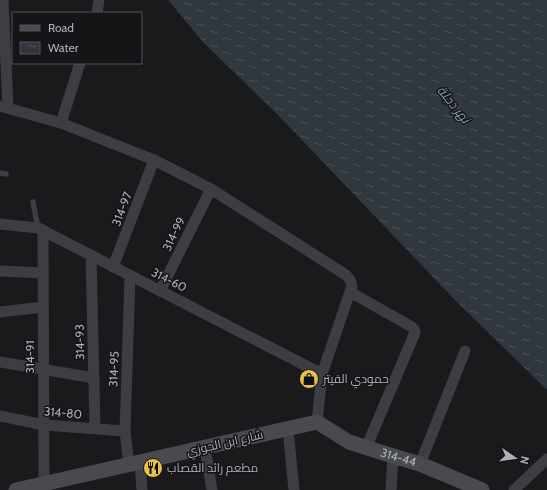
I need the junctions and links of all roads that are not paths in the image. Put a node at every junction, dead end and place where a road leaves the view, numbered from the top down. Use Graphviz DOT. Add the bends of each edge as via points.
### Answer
graph roads {
  1 [pos="3,0"];
  2 [pos="98,0"];
  3 [pos="97,12"];
  4 [pos="80,64"];
  5 [pos="4,106"];
  6 [pos="61,123"];
  7 [pos="154,160"];
  8 [pos="211,189"];
  9 [pos="34,202"];
  10 [pos="0,224"];
  11 [pos="40,229"];
  12 [pos="91,255"];
  13 [pos="113,267"];
  14 [pos="0,271"];
  15 [pos="43,273"];
  16 [pos="130,275"];
  17 [pos="160,291"];
  18 [pos="350,292"];
  19 [pos="43,307"];
  20 [pos="0,312"];
  21 [pos="465,351"];
  22 [pos="0,362"];
  23 [pos="43,369"];
  24 [pos="322,374"];
  25 [pos="94,378"];
  26 [pos="0,416"];
  27 [pos="317,422"];
  28 [pos="44,425"];
  29 [pos="95,428"];
  30 [pos="288,429"];
  31 [pos="126,430"];
  32 [pos="205,448"];
  33 [pos="366,448"];
  34 [pos="393,456"];
  35 [pos="547,459"];
  36 [pos="134,464"];
  37 [pos="420,464"];
  38 [pos="44,487"];
  39 [pos="16,490"];
  40 [pos="142,490"];
  41 [pos="212,490"];
  42 [pos="294,490"];
  43 [pos="391,490"];
  44 [pos="482,490"];
  45 [pos="514,490"];
  1 -- 5 [label="street"];
  2 -- 3 [label="street"];
  4 -- 6 [label="street"];
  5 -- 6 [label="street"];
  6 -- 7 [label="street"];
  7 -- 8 [label="street"];
  7 -- 13 [label="street, 314-97"];
  8 -- 17 [label="street, 314-99"];
  8 -- 18 [label="street" via="346,275 352,286"];
  9 -- 11 [label="lane"];
  10 -- 11 [label="street, 314-60"];
  11 -- 12 [label="street, 314-60"];
  11 -- 15 [label="street, 314-91"];
  12 -- 13 [label="street, 314-60"];
  12 -- 25 [label="street, 314-93"];
  13 -- 16 [label="street, 314-60"];
  14 -- 15 [label="street"];
  15 -- 19 [label="street, 314-91"];
  16 -- 17 [label="street, 314-60"];
  16 -- 31 [label="street, 314-95"];
  17 -- 24 [label="street, 314-60"];
  18 -- 24 [label="street"];
  18 -- 33 [label="street" via="415,331"];
  19 -- 20 [label="street"];
  19 -- 23 [label="street, 314-91"];
  21 -- 37 [label="street"];
  22 -- 23 [label="street"];
  23 -- 25 [label="street"];
  23 -- 28 [label="street, 314-91"];
  24 -- 27 [label="street"];
  25 -- 29 [label="street, 314-93"];
  26 -- 28 [label="street, 314-80"];
  27 -- 30 [label="street, شارع ابن الجوزي"];
  27 -- 33 [label="street, 314-44" via="349,442"];
  28 -- 29 [label="street, 314-80"];
  28 -- 38 [label="street, 314-91"];
  29 -- 31 [label="street, 314-80"];
  30 -- 32 [label="street, شارع ابن الجوزي"];
  30 -- 42 [label="street"];
  31 -- 36 [label="street, 314-95"];
  32 -- 36 [label="street, شارع ابن الجوزي"];
  32 -- 41 [label="street"];
  33 -- 34 [label="street, 314-44"];
  34 -- 37 [label="street, 314-44"];
  34 -- 43 [label="street"];
  35 -- 45 [label="street"];
  36 -- 38 [label="street, شارع ابن الجوزي"];
  36 -- 40 [label="street, 314-95"];
  37 -- 44 [label="street, 314-44"];
  38 -- 39 [label="street, شارع ابن الجوزي"];
}
